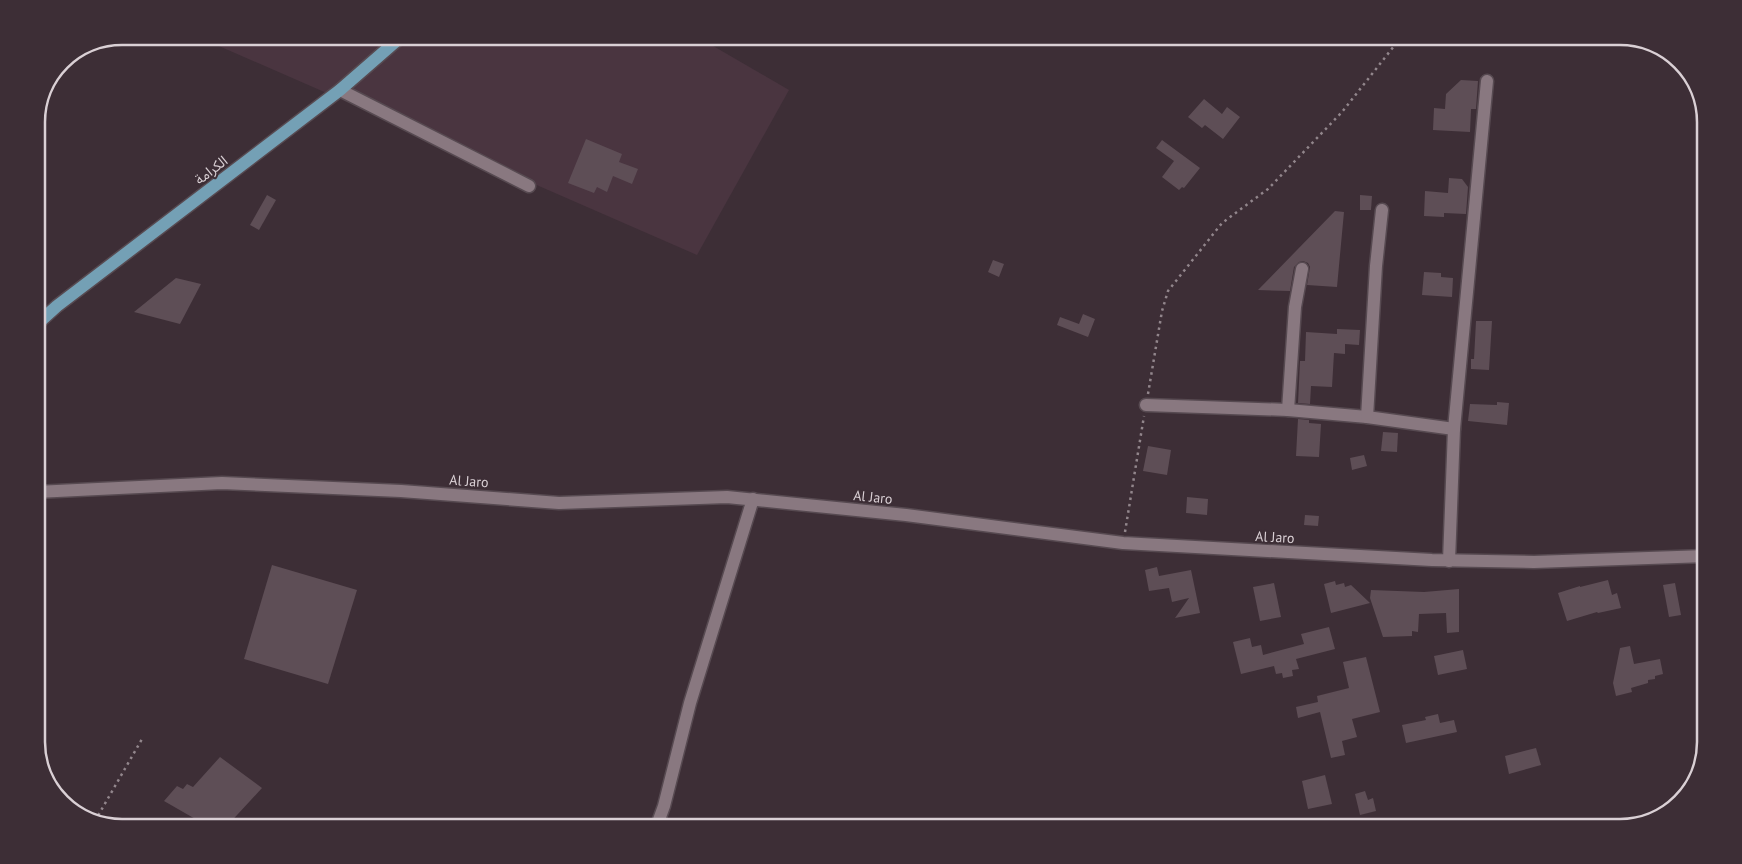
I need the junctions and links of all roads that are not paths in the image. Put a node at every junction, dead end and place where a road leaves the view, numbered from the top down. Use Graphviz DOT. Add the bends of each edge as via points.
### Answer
graph roads {
  1 [pos="392,45"];
  2 [pos="1487,81"];
  3 [pos="340,90"];
  4 [pos="529,186"];
  5 [pos="1382,210"];
  6 [pos="1302,269"];
  7 [pos="45,317"];
  8 [pos="1146,405"];
  9 [pos="1288,410"];
  10 [pos="1367,417"];
  11 [pos="1454,429"];
  12 [pos="45,492"];
  13 [pos="753,499"];
  14 [pos="1697,556"];
  15 [pos="1449,561"];
  16 [pos="659,819"];
  1 -- 3 [label="main road, الكرامة"];
  2 -- 11 [label="street"];
  3 -- 4 [label="street"];
  3 -- 7 [label="main road, الكرامة"];
  5 -- 10 [label="street"];
  6 -- 9 [label="street" via="1295,307"];
  8 -- 9 [label="street"];
  9 -- 10 [label="street"];
  10 -- 11 [label="street"];
  11 -- 15 [label="street"];
  12 -- 13 [label="street, Al Jaro" via="222,482 559,503 727,497"];
  13 -- 15 [label="street, Al Jaro" via="1123,543"];
  13 -- 16 [label="street" via="690,704"];
  14 -- 15 [label="street, Al Jaro" via="1534,562"];
}
